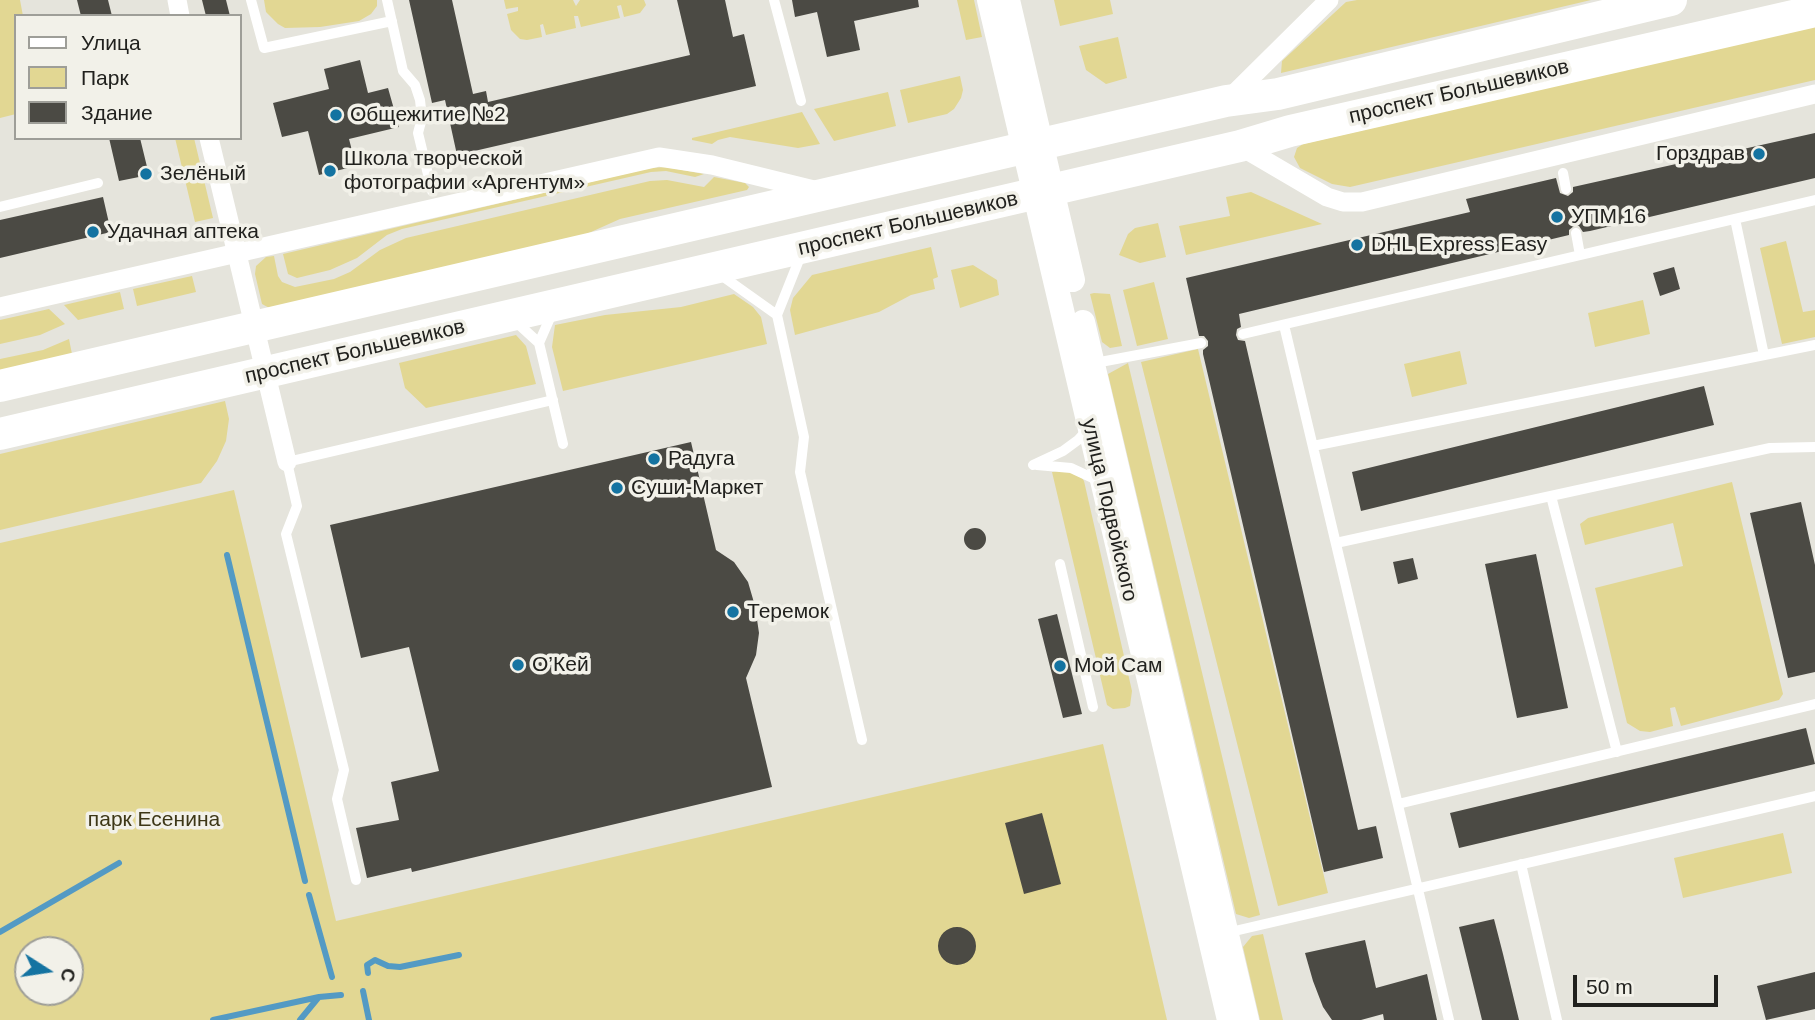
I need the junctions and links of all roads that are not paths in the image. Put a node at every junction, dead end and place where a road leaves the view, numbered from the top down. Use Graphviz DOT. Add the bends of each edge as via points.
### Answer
graph roads {
  1 [pos="251,0"];
  2 [pos="387,0"];
  3 [pos="774,0"];
  4 [pos="989,0"];
  5 [pos="1008,0"];
  6 [pos="1329,0"];
  7 [pos="1671,0"];
  8 [pos="1815,11"];
  9 [pos="392,21"];
  10 [pos="1815,94"];
  11 [pos="801,101"];
  12 [pos="1226,101"];
  13 [pos="209,140"];
  14 [pos="1033,146"];
  15 [pos="1240,146"];
  16 [pos="1563,173"];
  17 [pos="98,183"];
  18 [pos="1566,189"];
  19 [pos="432,191"];
  20 [pos="1045,192"];
  21 [pos="829,194"];
  22 [pos="1815,200"];
  23 [pos="0,207"];
  24 [pos="1735,219"];
  25 [pos="1576,233"];
  26 [pos="804,248"];
  27 [pos="236,253"];
  28 [pos="1580,255"];
  29 [pos="712,269"];
  30 [pos="556,305"];
  31 [pos="0,307"];
  32 [pos="777,315"];
  33 [pos="510,316"];
  34 [pos="1284,325"];
  35 [pos="254,327"];
  36 [pos="1243,334"];
  37 [pos="540,343"];
  38 [pos="1201,344"];
  39 [pos="1815,345"];
  40 [pos="1764,355"];
  41 [pos="1084,366"];
  42 [pos="264,373"];
  43 [pos="0,386"];
  44 [pos="553,400"];
  45 [pos="1098,424"];
  46 [pos="0,434"];
  47 [pos="563,444"];
  48 [pos="1313,446"];
  49 [pos="1815,447"];
  50 [pos="287,462"];
  51 [pos="1103,482"];
  52 [pos="1551,496"];
  53 [pos="1336,543"];
  54 [pos="1060,564"];
  55 [pos="1815,704"];
  56 [pos="1093,707"];
  57 [pos="1164,708"];
  58 [pos="862,740"];
  59 [pos="1617,752"];
  60 [pos="1815,796"];
  61 [pos="1398,804"];
  62 [pos="1521,864"];
  63 [pos="356,880"];
  64 [pos="1418,888"];
  65 [pos="1218,935"];
  66 [pos="1228,1020"];
  67 [pos="1247,1020"];
  68 [pos="1449,1020"];
  69 [pos="1557,1020"];
  1 -- 9 [label="lane" via="264,48"];
  2 -- 9 [label="lane"];
  3 -- 11 [label="lane"];
  4 -- 14 [label="street, улица Подвойского"];
  5 -- 14 [label="street, улица Подвойского"];
  6 -- 12 [label="street"];
  7 -- 12 [label="main road, проспект Большевиков" via="1278,94"];
  8 -- 15 [label="main road, проспект Большевиков"];
  9 -- 19 [label="lane" via="403,71 420,100 418,133"];
  10 -- 15 [label="street" via="1362,202 1327,197"];
  12 -- 14 [label="main road, проспект Большевиков"];
  13 -- 27 [label="street"];
  14 -- 20 [label="street, улица Подвойского"];
  14 -- 21 [label="main road, проспект Большевиков"];
  15 -- 20 [label="main road, проспект Большевиков"];
  16 -- 18 [label="lane"];
  17 -- 23 [label="lane"];
  20 -- 26 [label="main road, проспект Большевиков"];
  20 -- 41 [label="street, улица Подвойского"];
  21 -- 27 [label="street" via="659,157"];
  21 -- 35 [label="main road, проспект Большевиков"];
  22 -- 24 [label="lane"];
  24 -- 28 [label="lane"];
  24 -- 40 [label="lane"];
  25 -- 28 [label="lane"];
  26 -- 29 [label="main road, проспект Большевиков"];
  26 -- 32 [label="lane"];
  27 -- 31 [label="street"];
  27 -- 35 [label="street"];
  28 -- 34 [label="lane"];
  29 -- 30 [label="main road, проспект Большевиков"];
  29 -- 32 [label="lane"];
  30 -- 33 [label="main road, проспект Большевиков"];
  30 -- 37 [label="lane"];
  32 -- 58 [label="lane" via="804,437 800,472"];
  33 -- 37 [label="lane"];
  33 -- 42 [label="main road, проспект Большевиков"];
  34 -- 36 [label="lane"];
  34 -- 48 [label="lane"];
  35 -- 42 [label="street"];
  35 -- 43 [label="main road, проспект Большевиков"];
  37 -- 44 [label="lane"];
  38 -- 41 [label="lane"];
  39 -- 40 [label="lane"];
  40 -- 48 [label="lane"];
  41 -- 45 [label="street, улица Подвойского"];
  42 -- 46 [label="main road, проспект Большевиков"];
  42 -- 50 [label="street"];
  44 -- 47 [label="lane"];
  44 -- 50 [label="lane"];
  45 -- 51 [label="street, улица Подвойского"];
  45 -- 51 [label="lane" via="1063,452 1033,465 1071,468"];
  45 -- 57 [label="street, улица Подвойского"];
  48 -- 53 [label="lane"];
  49 -- 52 [label="lane" via="1770,448"];
  50 -- 63 [label="lane" via="297,506 286,534 344,770 337,799"];
  51 -- 57 [label="street, улица Подвойского"];
  52 -- 53 [label="lane"];
  52 -- 59 [label="lane"];
  53 -- 61 [label="lane"];
  54 -- 56 [label="lane"];
  55 -- 59 [label="lane"];
  57 -- 65 [label="street, улица Подвойского"];
  59 -- 61 [label="lane"];
  60 -- 62 [label="lane"];
  61 -- 64 [label="lane"];
  62 -- 64 [label="lane"];
  62 -- 69 [label="lane"];
  64 -- 65 [label="lane"];
  64 -- 68 [label="lane"];
  65 -- 66 [label="street, улица Подвойского"];
  65 -- 67 [label="street, улица Подвойского"];
}
